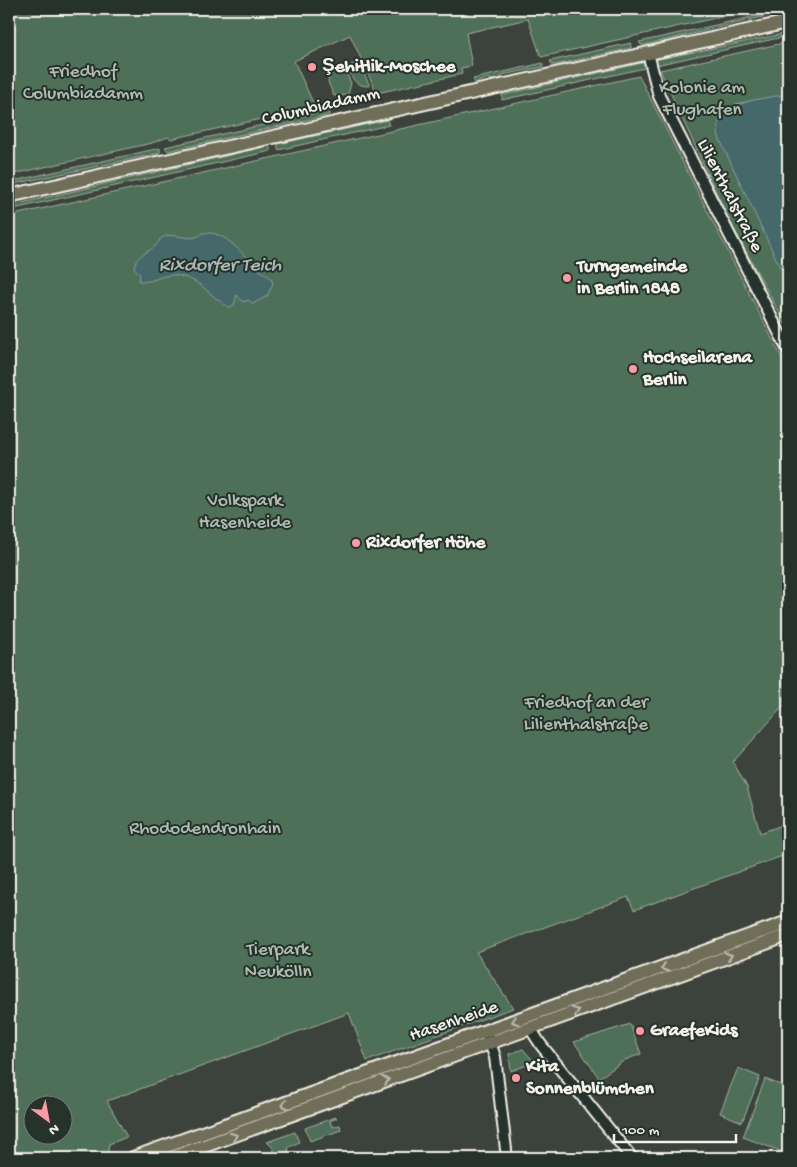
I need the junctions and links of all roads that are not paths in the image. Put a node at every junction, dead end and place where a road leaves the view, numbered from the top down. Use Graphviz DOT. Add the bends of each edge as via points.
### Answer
graph roads {
  1 [pos="788,22"];
  2 [pos="648,53"];
  3 [pos="9,196"];
  4 [pos="788,350"];
  5 [pos="788,922"];
  6 [pos="788,935"];
  7 [pos="530,1028"];
  8 [pos="488,1037"];
  9 [pos="448,1051"];
  10 [pos="133,1158"];
  11 [pos="171,1158"];
  12 [pos="507,1158"];
  13 [pos="632,1158"];
  1 -- 2 [label="main road, Columbiadamm"];
  2 -- 3 [label="main road, Columbiadamm"];
  2 -- 4 [label="street, Lilienthalstraße" via="660,96"];
  5 -- 8 [label="main road, Hasenheide, one-way"];
  7 -- 6 [label="main road, Hasenheide, one-way"];
  7 -- 8 [label="main road, Hasenheide"];
  7 -- 13 [label="street" via="540,1045"];
  8 -- 9 [label="main road, Hasenheide"];
  8 -- 12 [label="street" via="495,1057"];
  9 -- 10 [label="main road, Hasenheide, one-way"];
  11 -- 9 [label="main road, Hasenheide, one-way"];
}
